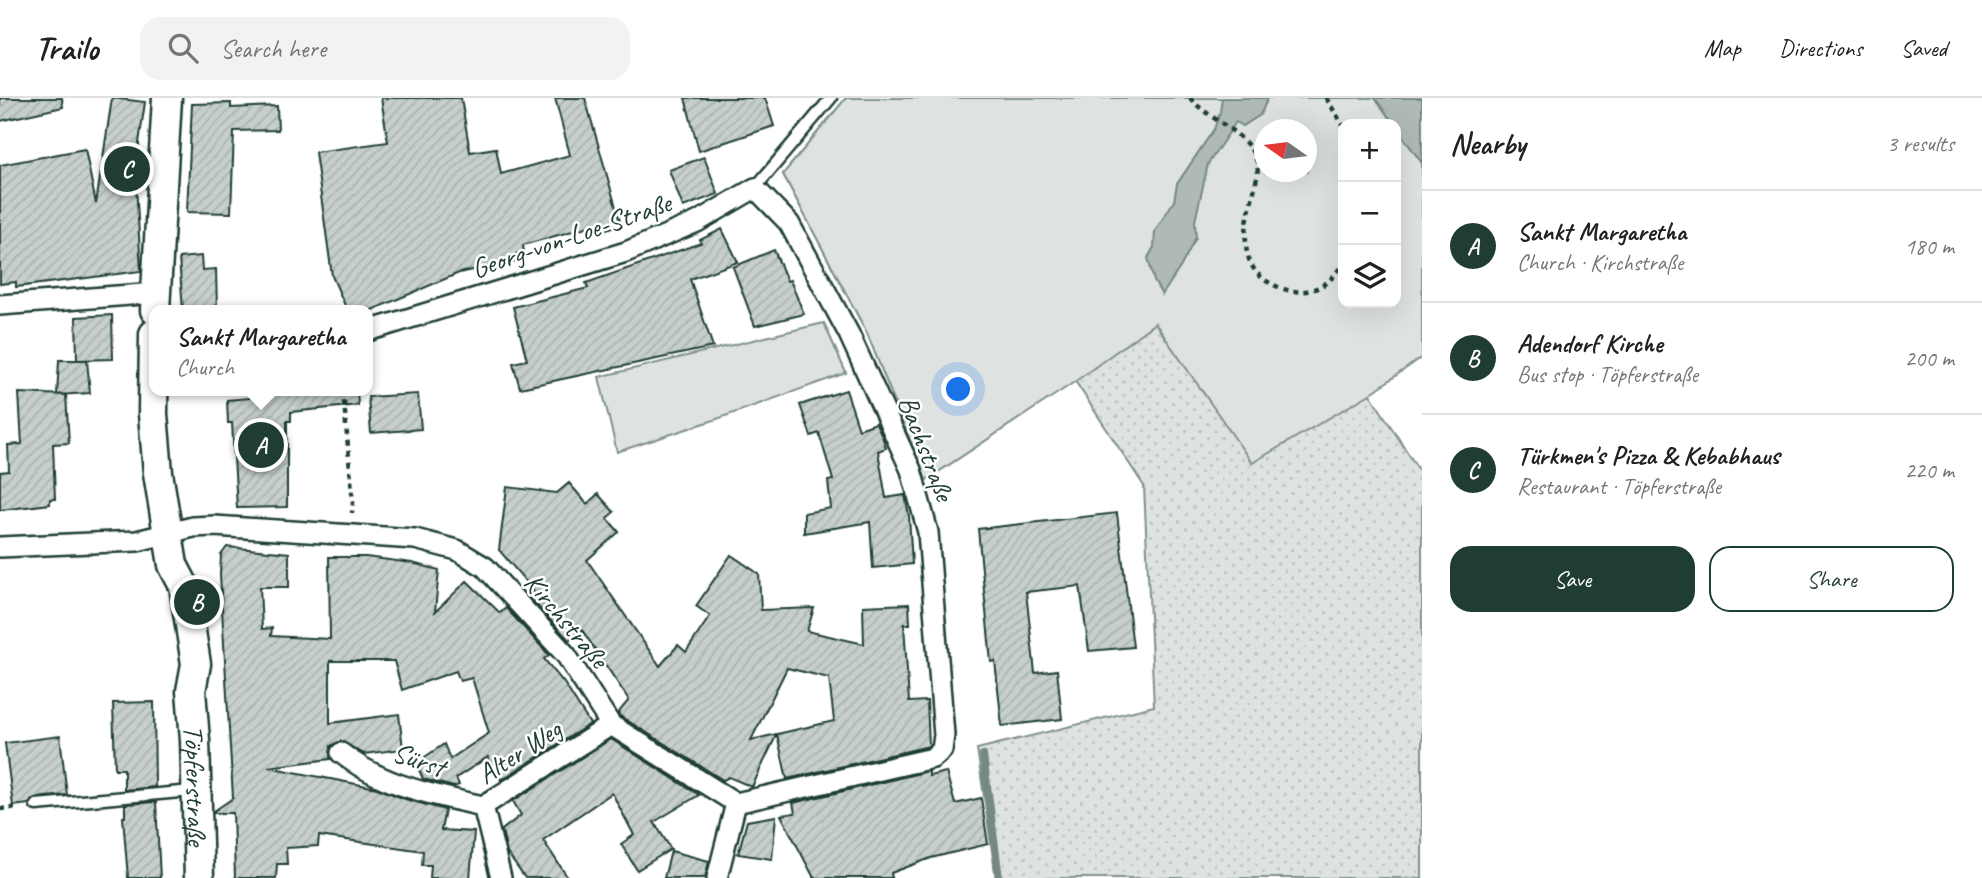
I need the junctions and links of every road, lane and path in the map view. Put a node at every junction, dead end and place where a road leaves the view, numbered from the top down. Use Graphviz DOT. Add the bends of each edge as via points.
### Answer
graph roads {
  1 [pos="167,98"];
  2 [pos="831,98"];
  3 [pos="1190,98"];
  4 [pos="1326,98"];
  5 [pos="1339,119"];
  6 [pos="755,188"];
  7 [pos="1338,272"];
  8 [pos="156,302"];
  9 [pos="0,305"];
  10 [pos="373,329"];
  11 [pos="153,396"];
  12 [pos="343,396"];
  13 [pos="353,502"];
  14 [pos="169,534"];
  15 [pos="0,547"];
  16 [pos="611,725"];
  17 [pos="341,753"];
  18 [pos="198,790"];
  19 [pos="736,803"];
  20 [pos="36,805"];
  21 [pos="483,806"];
  22 [pos="199,878"];
  23 [pos="501,878"];
  24 [pos="717,878"];
  1 -- 8 [label="main road"];
  2 -- 6 [label="lane, Georg-von-Loe-Straße"];
  3 -- 7 [label="path" via="1247,144 1257,160 1245,250 1253,269 1282,289 1304,292 1320,288"];
  4 -- 5 [label="path"];
  6 -- 10 [label="street, Georg-von-Loe-Straße" via="696,222 626,252"];
  6 -- 19 [label="street, Bachstraße" via="789,223 849,334 911,470 928,532 944,735 942,750 933,758"];
  8 -- 9 [label="street"];
  11 -- 14 [label="main road, Töpferstraße" via="158,473"];
  12 -- 13 [label="path"];
  14 -- 15 [label="street, Kirchstraße" via="136,541"];
  14 -- 16 [label="street, Kirchstraße" via="214,526 415,539 457,550 485,567 566,655"];
  14 -- 18 [label="main road, Töpferstraße" via="173,565 167,589 179,677 191,691"];
  16 -- 19 [label="street, Kirchstraße"];
  16 -- 21 [label="street, Alter Weg"];
  17 -- 21 [label="street, Sürst" via="358,766 411,789"];
  18 -- 20 [label="lane"];
  18 -- 22 [label="main road, Töpferstraße"];
  19 -- 24 [label="street"];
  21 -- 23 [label="street, Alter Weg"];
}
